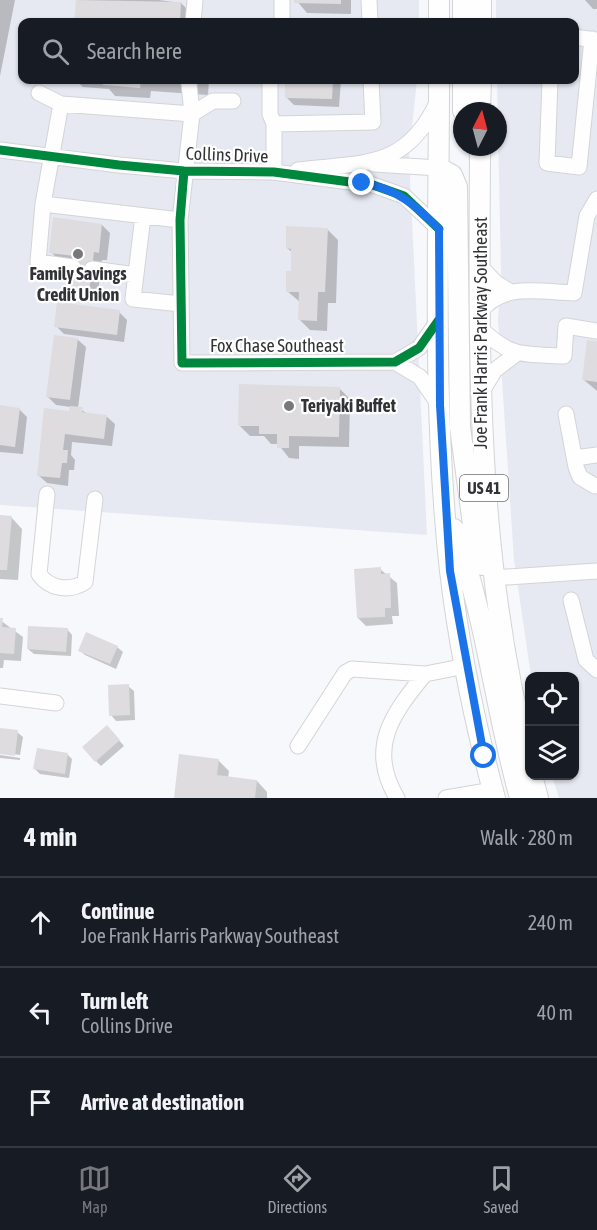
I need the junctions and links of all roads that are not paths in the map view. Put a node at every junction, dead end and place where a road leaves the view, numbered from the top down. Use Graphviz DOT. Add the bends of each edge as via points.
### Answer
graph roads {
  1 [pos="195,0"];
  2 [pos="282,0"];
  3 [pos="369,0"];
  4 [pos="439,0"];
  5 [pos="463,0"];
  6 [pos="481,0"];
  7 [pos="193,18"];
  8 [pos="282,18"];
  9 [pos="370,18"];
  10 [pos="439,18"];
  11 [pos="463,18"];
  12 [pos="481,18"];
  13 [pos="579,38"];
  14 [pos="594,39"];
  15 [pos="189,84"];
  16 [pos="270,84"];
  17 [pos="371,84"];
  18 [pos="463,84"];
  19 [pos="481,84"];
  20 [pos="550,84"];
  21 [pos="439,89"];
  22 [pos="39,93"];
  23 [pos="233,101"];
  24 [pos="463,102"];
  25 [pos="480,102"];
  26 [pos="61,104"];
  27 [pos="192,114"];
  28 [pos="274,124"];
  29 [pos="0,150"];
  30 [pos="52,156"];
  31 [pos="475,156"];
  32 [pos="359,163"];
  33 [pos="439,168"];
  34 [pos="184,171"];
  35 [pos="274,172"];
  36 [pos="597,199"];
  37 [pos="43,204"];
  38 [pos="143,216"];
  39 [pos="180,220"];
  40 [pos="439,229"];
  41 [pos="480,266"];
  42 [pos="73,267"];
  43 [pos="92,269"];
  44 [pos="136,275"];
  45 [pos="509,291"];
  46 [pos="181,304"];
  47 [pos="480,320"];
  48 [pos="438,321"];
  49 [pos="597,331"];
  50 [pos="516,354"];
  51 [pos="395,362"];
  52 [pos="480,397"];
  53 [pos="440,405"];
  54 [pos="566,414"];
  55 [pos="597,455"];
  56 [pos="575,458"];
  57 [pos="596,489"];
  58 [pos="47,494"];
  59 [pos="95,499"];
  60 [pos="445,507"];
  61 [pos="597,571"];
  62 [pos="493,578"];
  63 [pos="571,600"];
  64 [pos="466,666"];
  65 [pos="597,670"];
  66 [pos="424,674"];
  67 [pos="0,696"];
  68 [pos="56,703"];
  69 [pos="525,745"];
  70 [pos="298,746"];
  71 [pos="533,780"];
  72 [pos="494,794"];
  73 [pos="397,798"];
  74 [pos="446,798"];
  75 [pos="520,798"];
  76 [pos="538,798"];
  1 -- 7 [label="street"];
  2 -- 8 [label="street"];
  3 -- 9 [label="street"];
  4 -- 10 [label="main road"];
  5 -- 11 [label="main road"];
  6 -- 12 [label="main road"];
  13 -- 14 [label="street"];
  14 -- 20 [label="street" via="579,167 548,163"];
  15 -- 27 [label="street, Fox Chase Southeast"];
  16 -- 28 [label="street"];
  17 -- 28 [label="street" via="373,122"];
  18 -- 24 [label="main road"];
  19 -- 25 [label="main road"];
  21 -- 32 [label="street" via="425,126 412,142 390,156"];
  21 -- 33 [label="main road, US 41"];
  22 -- 26 [label="street"];
  23 -- 27 [label="street" via="213,101"];
  26 -- 27 [label="street"];
  26 -- 30 [label="street"];
  27 -- 34 [label="street, Fox Chase Southeast"];
  28 -- 35 [label="street"];
  29 -- 30 [label="street, Collins Drive"];
  30 -- 34 [label="street, Collins Drive"];
  30 -- 37 [label="street"];
  31 -- 41 [label="main road, Joe Frank Harris Parkway Southeast / US 41"];
  32 -- 33 [label="street"];
  32 -- 35 [label="street"];
  33 -- 40 [label="main road, US 41"];
  33 -- 62 [label="main road" via="452,175 457,187 462,447 475,540"];
  34 -- 35 [label="street, Collins Drive"];
  34 -- 39 [label="street, Fox Chase Southeast"];
  35 -- 40 [label="street, Collins Drive" via="384,187 404,196"];
  36 -- 45 [label="street" via="587,216 574,293"];
  37 -- 38 [label="street"];
  37 -- 42 [label="street" via="38,262"];
  38 -- 39 [label="street"];
  38 -- 44 [label="street"];
  39 -- 46 [label="street, Fox Chase Southeast"];
  40 -- 48 [label="main road, US 41"];
  41 -- 45 [label="street" via="495,283"];
  41 -- 47 [label="main road, Joe Frank Harris Parkway Southeast / US 41"];
  43 -- 44 [label="street"];
  44 -- 46 [label="street" via="133,299"];
  45 -- 47 [label="street" via="492,299"];
  46 -- 51 [label="street, Fox Chase Southeast" via="182,363"];
  47 -- 50 [label="street" via="498,345"];
  47 -- 52 [label="main road, Joe Frank Harris Parkway Southeast / US 41"];
  48 -- 51 [label="street" via="419,348"];
  48 -- 53 [label="main road, US 41"];
  49 -- 50 [label="street" via="567,326 564,356"];
  50 -- 52 [label="street" via="486,380"];
  51 -- 53 [label="street" via="420,377"];
  52 -- 62 [label="main road, Joe Frank Harris Parkway Southeast / US 41"];
  53 -- 60 [label="main road, US 41"];
  54 -- 56 [label="street"];
  55 -- 56 [label="street"];
  56 -- 57 [label="street" via="580,477"];
  58 -- 59 [label="street" via="39,574 43,580 64,589 85,582"];
  60 -- 64 [label="main road, US 41" via="450,571"];
  60 -- 75 [label="main road" via="466,562"];
  61 -- 62 [label="street"];
  62 -- 69 [label="main road, Joe Frank Harris Parkway Southeast / US 41"];
  63 -- 65 [label="street" via="586,660"];
  64 -- 66 [label="street"];
  64 -- 72 [label="main road, US 41"];
  66 -- 70 [label="street" via="352,669 345,673"];
  66 -- 73 [label="street" via="386,731 382,747 389,786"];
  67 -- 68 [label="street"];
  71 -- 76 [label="main road"];
  72 -- 74 [label="street"];
}
